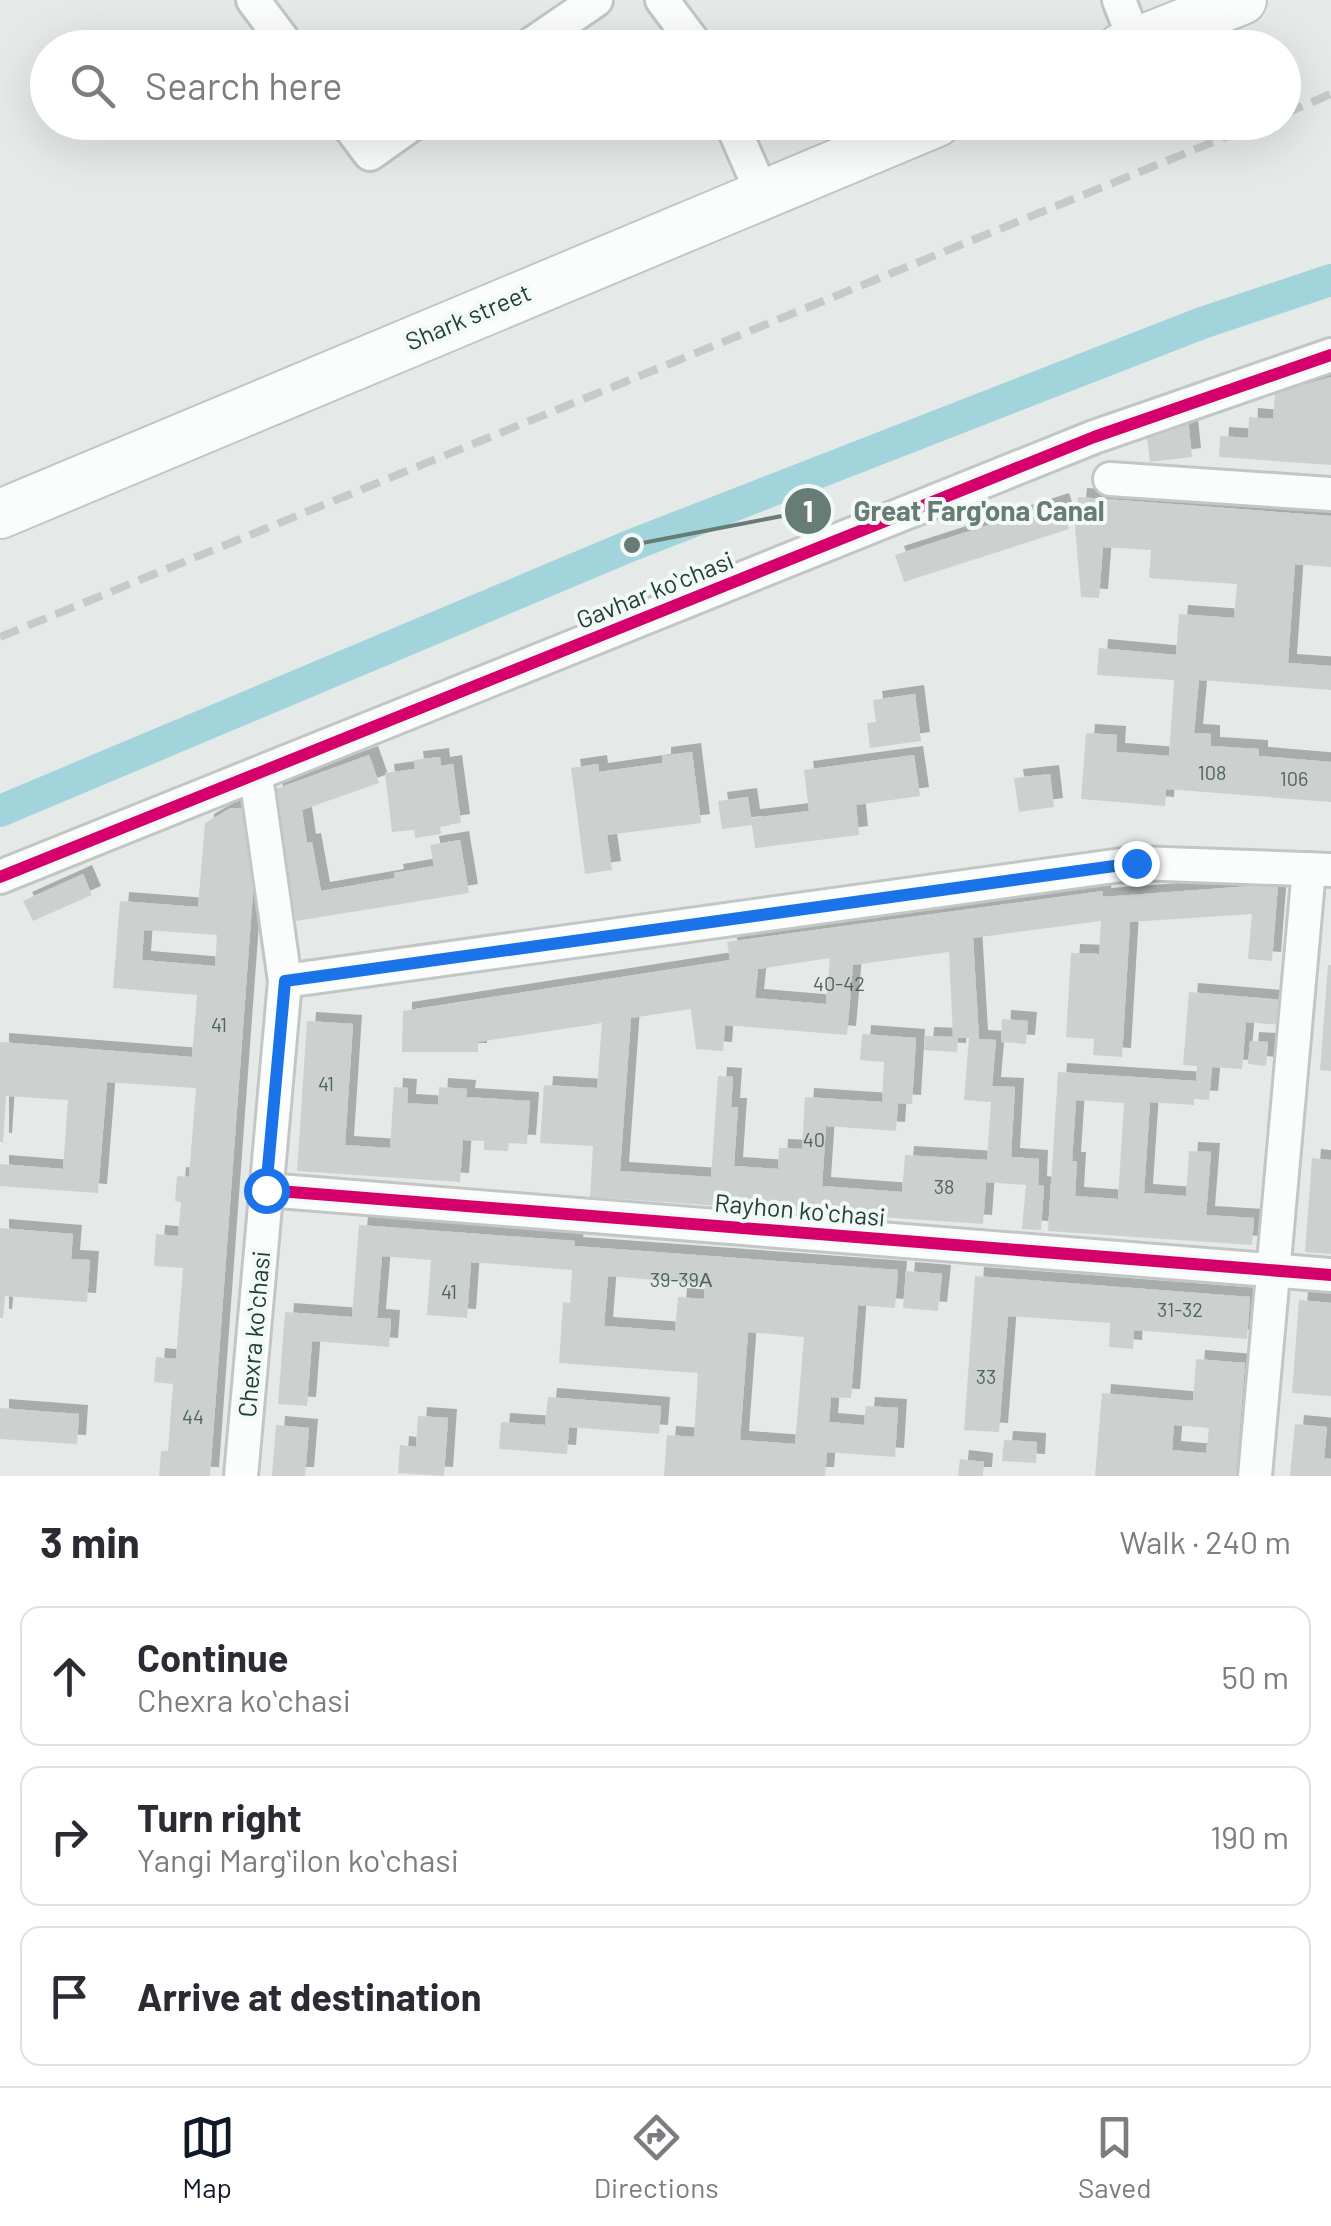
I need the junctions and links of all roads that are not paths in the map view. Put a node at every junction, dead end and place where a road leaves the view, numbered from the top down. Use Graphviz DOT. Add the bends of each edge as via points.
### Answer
graph roads {
  1 [pos="253,0"];
  2 [pos="596,0"];
  3 [pos="662,0"];
  4 [pos="1242,0"];
  5 [pos="276,30"];
  6 [pos="552,30"];
  7 [pos="684,30"];
  8 [pos="1125,30"];
  9 [pos="360,140"];
  10 [pos="390,140"];
  11 [pos="739,140"];
  12 [pos="893,140"];
  13 [pos="762,194"];
  14 [pos="1331,355"];
  15 [pos="1110,479"];
  16 [pos="1331,494"];
  17 [pos="0,514"];
  18 [pos="256,776"];
  19 [pos="1320,870"];
  20 [pos="0,877"];
  21 [pos="285,981"];
  22 [pos="266,1190"];
  23 [pos="1273,1270"];
  24 [pos="1331,1275"];
  25 [pos="241,1476"];
  26 [pos="1255,1476"];
  1 -- 5 [label="street"];
  2 -- 6 [label="street"];
  3 -- 7 [label="street"];
  4 -- 8 [label="main road"];
  9 -- 10 [label="street" via="370,154"];
  11 -- 13 [label="street"];
  12 -- 13 [label="main road, Shark street"];
  13 -- 17 [label="main road, Shark street"];
  14 -- 18 [label="street, Gavhar koʻchasi" via="1094,437"];
  15 -- 16 [label="street"];
  18 -- 20 [label="street, Gavhar koʻchasi"];
  18 -- 21 [label="street, Chexra koʻchasi"];
  19 -- 21 [label="street" via="1136,863"];
  19 -- 23 [label="street"];
  21 -- 22 [label="street, Chexra koʻchasi"];
  22 -- 23 [label="street, Rayhon koʻchasi"];
  22 -- 25 [label="street, Chexra koʻchasi"];
  23 -- 24 [label="street, Rayhon koʻchasi"];
  23 -- 26 [label="street"];
}
